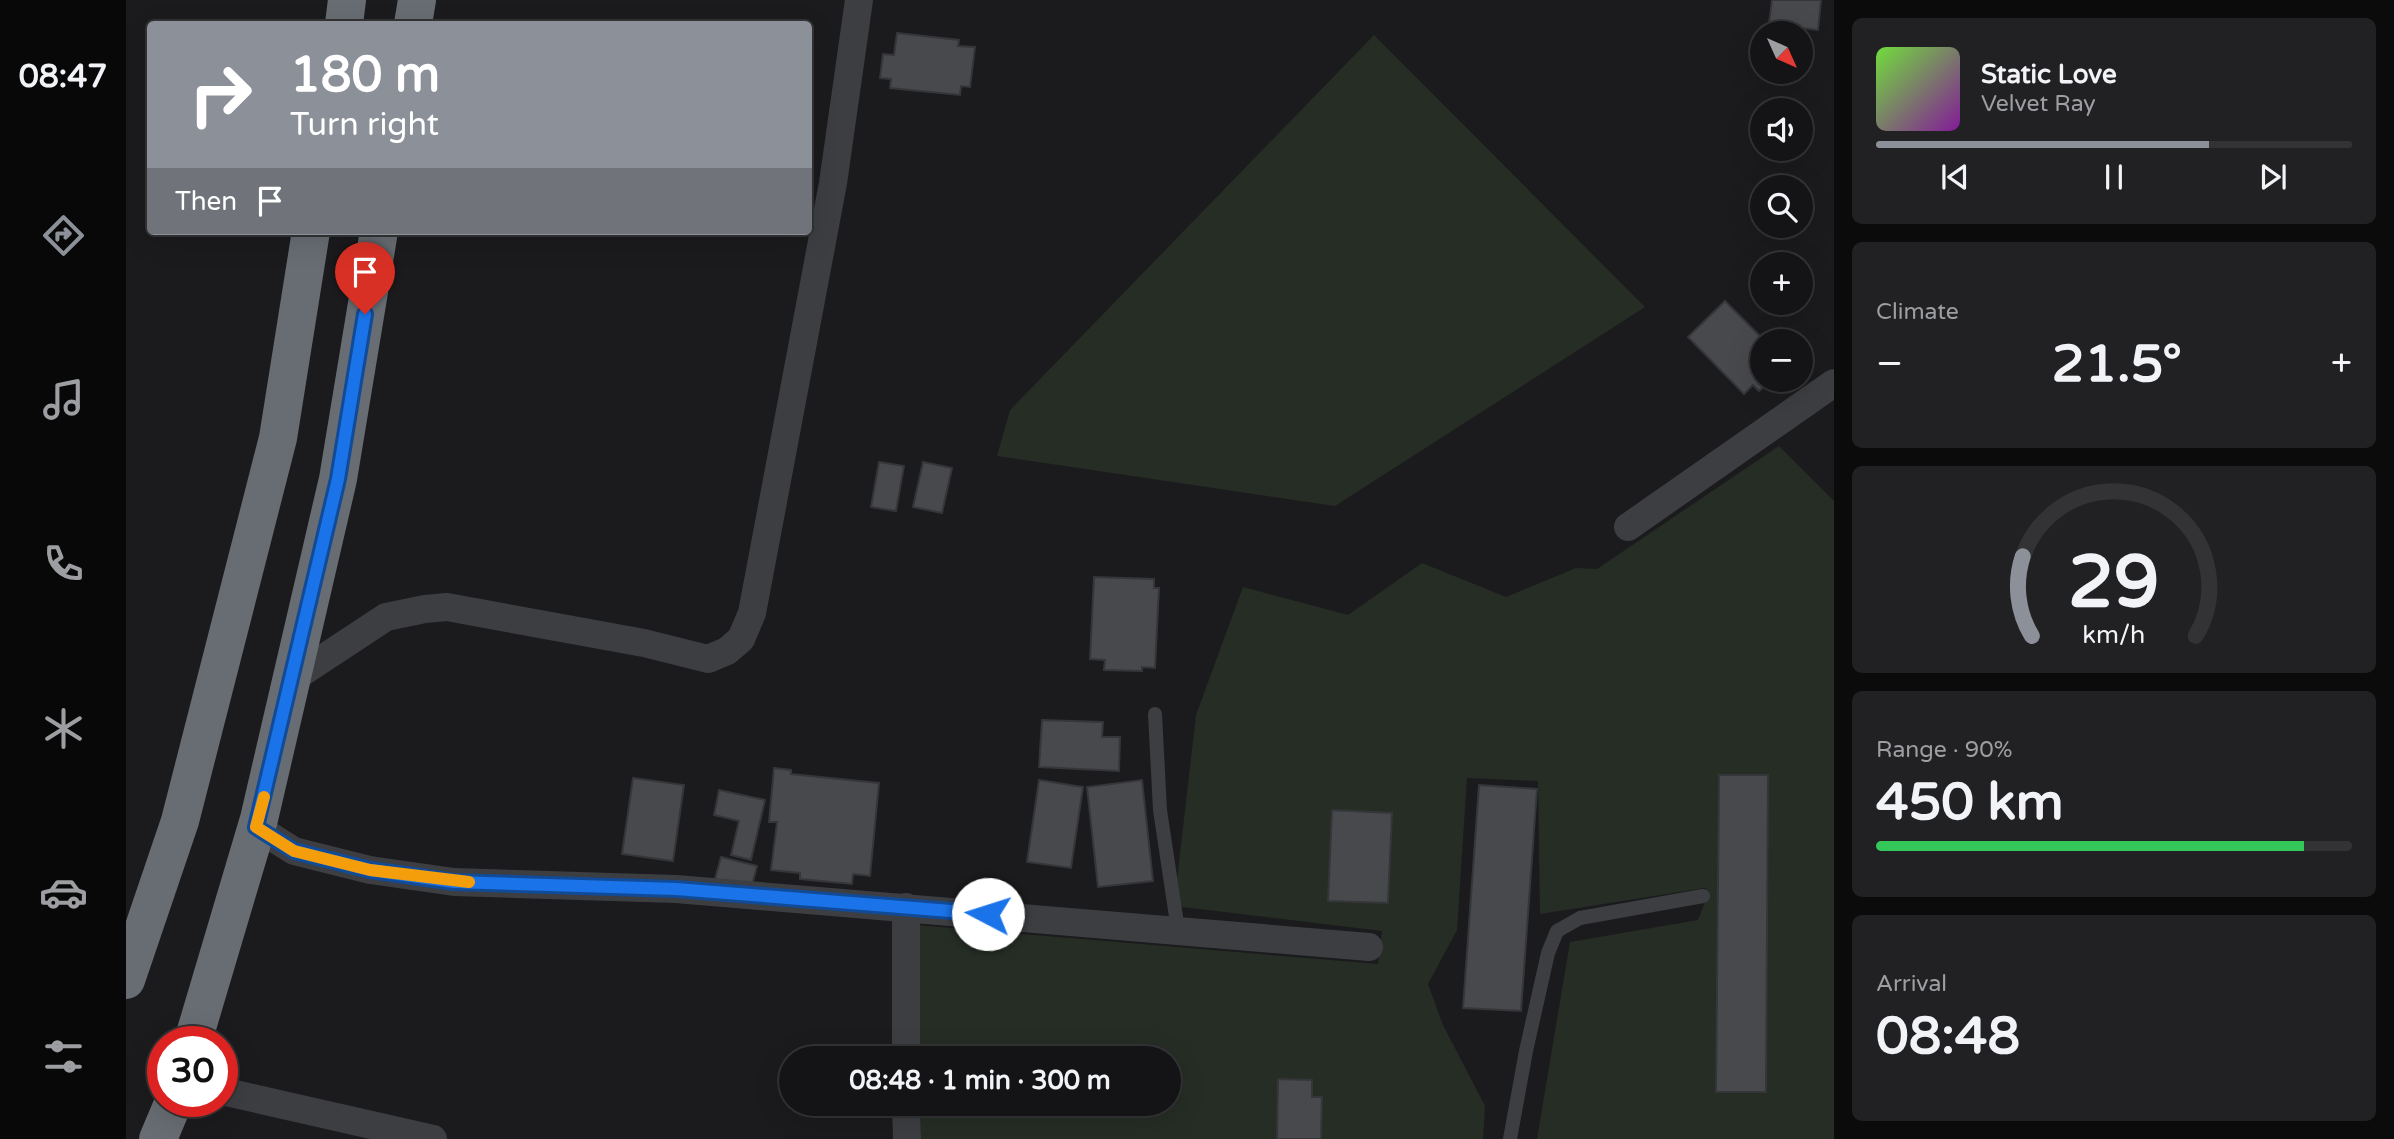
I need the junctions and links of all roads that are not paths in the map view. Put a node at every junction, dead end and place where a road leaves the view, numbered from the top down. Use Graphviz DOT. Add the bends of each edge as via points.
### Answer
graph roads {
  1 [pos="347,0"];
  2 [pos="417,0"];
  3 [pos="859,0"];
  4 [pos="344,21"];
  5 [pos="414,21"];
  6 [pos="310,235"];
  7 [pos="378,235"];
  8 [pos="1834,383"];
  9 [pos="1629,527"];
  10 [pos="292,679"];
  11 [pos="1155,715"];
  12 [pos="256,827"];
  13 [pos="1703,897"];
  14 [pos="906,907"];
  15 [pos="1178,930"];
  16 [pos="1369,947"];
  17 [pos="126,980"];
  18 [pos="197,1026"];
  19 [pos="906,1046"];
  20 [pos="238,1095"];
  21 [pos="906,1116"];
  22 [pos="167,1117"];
  23 [pos="158,1139"];
  24 [pos="433,1139"];
  25 [pos="906,1139"];
  26 [pos="1510,1139"];
  1 -- 4 [label="highway"];
  2 -- 5 [label="highway"];
  3 -- 10 [label="street" via="833,183 752,613 741,639 708,659 447,607 386,617"];
  6 -- 17 [label="highway" via="278,438 180,821"];
  7 -- 10 [label="highway" via="338,479"];
  8 -- 9 [label="street"];
  10 -- 12 [label="highway"];
  11 -- 15 [label="lane" via="1160,810"];
  12 -- 14 [label="street" via="294,851 370,870 454,882 676,889"];
  12 -- 18 [label="highway"];
  13 -- 26 [label="lane" via="1580,918 1557,931 1542,978"];
  14 -- 15 [label="street"];
  14 -- 19 [label="street"];
  15 -- 16 [label="street"];
  20 -- 24 [label="street"];
  21 -- 25 [label="street"];
  22 -- 23 [label="highway"];
}
